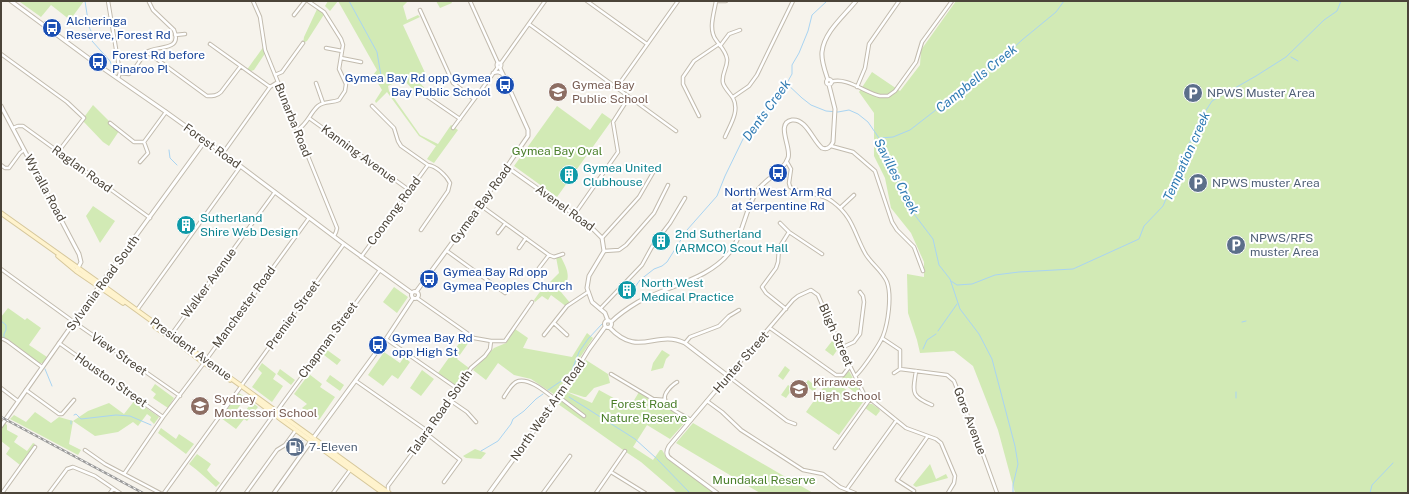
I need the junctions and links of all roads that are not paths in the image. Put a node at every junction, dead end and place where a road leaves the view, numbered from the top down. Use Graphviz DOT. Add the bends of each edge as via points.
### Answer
graph roads {
  1 [pos="11,1"];
  2 [pos="108,1"];
  3 [pos="253,1"];
  4 [pos="305,1"];
  5 [pos="308,1"];
  6 [pos="470,1"];
  7 [pos="545,1"];
  8 [pos="587,1"];
  9 [pos="678,1"];
  10 [pos="717,1"];
  11 [pos="726,1"];
  12 [pos="793,1"];
  13 [pos="856,1"];
  14 [pos="899,1"];
  15 [pos="952,1"];
  16 [pos="149,2"];
  17 [pos="420,10"];
  18 [pos="294,15"];
  19 [pos="529,24"];
  20 [pos="740,30"];
  21 [pos="185,34"];
  22 [pos="175,35"];
  23 [pos="303,43"];
  24 [pos="210,44"];
  25 [pos="647,44"];
  26 [pos="719,45"];
  27 [pos="326,48"];
  28 [pos="342,51"];
  29 [pos="147,52"];
  30 [pos="1,54"];
  31 [pos="496,57"];
  32 [pos="341,58"];
  33 [pos="505,58"];
  34 [pos="361,62"];
  35 [pos="499,65"];
  36 [pos="240,67"];
  37 [pos="120,73"];
  38 [pos="493,73"];
  39 [pos="275,75"];
  40 [pos="503,75"];
  41 [pos="118,78"];
  42 [pos="278,82"];
  43 [pos="829,82"];
  44 [pos="316,83"];
  45 [pos="270,87"];
  46 [pos="857,87"];
  47 [pos="617,88"];
  48 [pos="425,95"];
  49 [pos="733,97"];
  50 [pos="629,98"];
  51 [pos="474,99"];
  52 [pos="323,103"];
  53 [pos="1,106"];
  54 [pos="372,106"];
  55 [pos="166,112"];
  56 [pos="699,116"];
  57 [pos="309,118"];
  58 [pos="460,119"];
  59 [pos="110,123"];
  60 [pos="13,128"];
  61 [pos="452,128"];
  62 [pos="297,130"];
  63 [pos="676,131"];
  64 [pos="725,137"];
  65 [pos="205,140"];
  66 [pos="144,142"];
  67 [pos="831,146"];
  68 [pos="24,150"];
  69 [pos="58,152"];
  70 [pos="223,153"];
  71 [pos="140,162"];
  72 [pos="787,162"];
  73 [pos="1,165"];
  74 [pos="428,165"];
  75 [pos="240,167"];
  76 [pos="507,167"];
  77 [pos="654,171"];
  78 [pos="668,185"];
  79 [pos="409,190"];
  80 [pos="275,192"];
  81 [pos="854,195"];
  82 [pos="685,198"];
  83 [pos="480,205"];
  84 [pos="840,208"];
  85 [pos="1,213"];
  86 [pos="574,215"];
  87 [pos="150,218"];
  88 [pos="309,218"];
  89 [pos="780,223"];
  90 [pos="505,224"];
  91 [pos="421,230"];
  92 [pos="789,232"];
  93 [pos="498,233"];
  94 [pos="334,236"];
  95 [pos="526,238"];
  96 [pos="602,238"];
  97 [pos="344,244"];
  98 [pos="518,248"];
  99 [pos="447,251"];
  100 [pos="604,251"];
  101 [pos="563,254"];
  102 [pos="822,254"];
  103 [pos="549,255"];
  104 [pos="362,257"];
  105 [pos="539,268"];
  106 [pos="1,269"];
  107 [pos="77,269"];
  108 [pos="380,270"];
  109 [pos="923,271"];
  110 [pos="100,286"];
  111 [pos="416,292"];
  112 [pos="588,292"];
  113 [pos="860,292"];
  114 [pos="412,293"];
  115 [pos="506,293"];
  116 [pos="818,295"];
  117 [pos="413,298"];
  118 [pos="417,298"];
  119 [pos="532,302"];
  120 [pos="786,309"];
  121 [pos="137,310"];
  122 [pos="600,310"];
  123 [pos="739,310"];
  124 [pos="609,321"];
  125 [pos="74,322"];
  126 [pos="554,323"];
  127 [pos="607,327"];
  128 [pos="770,328"];
  129 [pos="171,335"];
  130 [pos="544,335"];
  131 [pos="567,335"];
  132 [pos="882,338"];
  133 [pos="3,339"];
  134 [pos="386,339"];
  135 [pos="491,341"];
  136 [pos="59,343"];
  137 [pos="685,343"];
  138 [pos="841,348"];
  139 [pos="205,362"];
  140 [pos="850,366"];
  141 [pos="42,367"];
  142 [pos="900,369"];
  143 [pos="894,372"];
  144 [pos="916,372"];
  145 [pos="611,374"];
  146 [pos="728,376"];
  147 [pos="855,376"];
  148 [pos="356,381"];
  149 [pos="677,382"];
  150 [pos="240,387"];
  151 [pos="1,388"];
  152 [pos="458,389"];
  153 [pos="26,390"];
  154 [pos="180,396"];
  155 [pos="504,397"];
  156 [pos="558,399"];
  157 [pos="870,399"];
  158 [pos="74,400"];
  159 [pos="665,400"];
  160 [pos="18,401"];
  161 [pos="451,401"];
  162 [pos="707,401"];
  163 [pos="932,405"];
  164 [pos="276,412"];
  165 [pos="584,416"];
  166 [pos="164,417"];
  167 [pos="691,420"];
  168 [pos="896,421"];
  169 [pos="476,422"];
  170 [pos="795,424"];
  171 [pos="1,426"];
  172 [pos="296,430"];
  173 [pos="428,433"];
  174 [pos="928,436"];
  175 [pos="313,439"];
  176 [pos="35,447"];
  177 [pos="835,448"];
  178 [pos="85,450"];
  179 [pos="625,451"];
  180 [pos="570,456"];
  181 [pos="352,468"];
  182 [pos="611,472"];
  183 [pos="124,474"];
  184 [pos="367,476"];
  185 [pos="444,482"];
  186 [pos="380,486"];
  187 [pos="388,486"];
  188 [pos="113,489"];
  189 [pos="847,489"];
  190 [pos="914,491"];
  191 [pos="2,493"];
  192 [pos="49,493"];
  193 [pos="110,493"];
  194 [pos="120,493"];
  195 [pos="160,493"];
  196 [pos="164,493"];
  197 [pos="217,493"];
  198 [pos="246,493"];
  199 [pos="274,493"];
  200 [pos="333,493"];
  201 [pos="383,493"];
  202 [pos="389,493"];
  203 [pos="490,493"];
  204 [pos="543,493"];
  205 [pos="596,493"];
  206 [pos="645,493"];
  207 [pos="717,493"];
  208 [pos="855,493"];
  209 [pos="948,493"];
  210 [pos="997,493"];
  1 -- 41 [label="street, Forest Road"];
  2 -- 37 [label="street"];
  3 -- 39 [label="street, Bunarba Road" via="260,16 265,50"];
  4 -- 18 [label="street"];
  5 -- 28 [label="street" via="328,17 341,38"];
  6 -- 31 [label="street, Gymea Bay Road"];
  7 -- 19 [label="street"];
  8 -- 25 [label="street"];
  9 -- 25 [label="street"];
  10 -- 11 [label="street"];
  10 -- 26 [label="street" via="712,28"];
  12 -- 49 [label="street" via="757,75 750,86"];
  13 -- 43 [label="street" via="830,31 823,46 822,59"];
  14 -- 46 [label="street" via="869,44 865,68"];
  15 -- 46 [label="street" via="922,42 916,62 893,93 880,96"];
  16 -- 22 [label="street"];
  17 -- 51 [label="street" via="453,83"];
  19 -- 33 [label="street"];
  19 -- 47 [label="street"];
  20 -- 26 [label="street" via="729,34"];
  21 -- 22 [label="street"];
  22 -- 29 [label="street" via="173,43 168,47"];
  23 -- 39 [label="street" via="282,72"];
  24 -- 36 [label="street"];
  25 -- 47 [label="street"];
  26 -- 49 [label="street" via="727,58 724,84"];
  26 -- 56 [label="street" via="693,63 683,77 683,84"];
  27 -- 28 [label="street"];
  28 -- 32 [label="street"];
  29 -- 36 [label="street" via="207,96 215,96 221,92"];
  29 -- 37 [label="street" via="129,74"];
  30 -- 69 [label="street" via="84,118"];
  31 -- 33 [label="street"];
  31 -- 35 [label="street, Gymea Bay Road"];
  32 -- 34 [label="street"];
  32 -- 52 [label="street" via="338,69 346,84 345,91 339,100"];
  33 -- 35 [label="street"];
  35 -- 38 [label="street"];
  35 -- 40 [label="street, Gymea Bay Road"];
  36 -- 45 [label="street"];
  37 -- 41 [label="street"];
  38 -- 40 [label="street"];
  38 -- 51 [label="street"];
  39 -- 42 [label="street, Bunarba Road"];
  40 -- 76 [label="street, Gymea Bay Road" via="528,130 525,142"];
  41 -- 55 [label="street, Forest Road"];
  42 -- 45 [label="street"];
  42 -- 62 [label="street, Bunarba Road"];
  43 -- 46 [label="street" via="840,80"];
  43 -- 67 [label="street" via="835,109"];
  44 -- 52 [label="street"];
  45 -- 70 [label="street"];
  47 -- 50 [label="street"];
  48 -- 58 [label="street"];
  49 -- 64 [label="street" via="735,112"];
  50 -- 63 [label="street"];
  50 -- 86 [label="street" via="613,122 618,152"];
  51 -- 58 [label="street"];
  52 -- 57 [label="street" via="318,105"];
  53 -- 60 [label="street, Wyralla Road"];
  54 -- 74 [label="street" via="394,128 400,144"];
  55 -- 65 [label="street, Forest Road"];
  55 -- 66 [label="street"];
  57 -- 62 [label="street"];
  57 -- 79 [label="street, Kanning Avenue"];
  58 -- 61 [label="street"];
  59 -- 66 [label="street" via="134,142"];
  60 -- 68 [label="street, Wyralla Road"];
  60 -- 69 [label="street, Raglan Road" via="23,126"];
  62 -- 94 [label="street, Bunarba Road" via="337,228"];
  65 -- 70 [label="street, Forest Road"];
  65 -- 87 [label="street, Sylvania Road South"];
  66 -- 71 [label="street" via="148,153"];
  67 -- 72 [label="street" via="822,148 800,122 790,121 784,129 789,152"];
  67 -- 109 [label="street" via="853,152 875,171 892,222 914,247"];
  68 -- 73 [label="street" via="9,168"];
  68 -- 107 [label="street, Wyralla Road" via="79,254 81,260"];
  69 -- 87 [label="street, Raglan Road"];
  70 -- 75 [label="street, Forest Road"];
  72 -- 84 [label="street" via="792,168 790,187 826,197"];
  72 -- 124 [label="street" via="756,192 737,241 724,259 685,283 638,302"];
  74 -- 79 [label="street, Coonong Road"];
  74 -- 91 [label="street" via="449,180 450,187"];
  75 -- 80 [label="street, Forest Road"];
  75 -- 121 [label="street"];
  76 -- 83 [label="street, Gymea Bay Road"];
  76 -- 86 [label="street, Avenel Road"];
  77 -- 96 [label="street" via="639,197"];
  78 -- 100 [label="street" via="654,213 626,245 619,250"];
  79 -- 104 [label="street, Coonong Road"];
  80 -- 88 [label="street, Forest Road"];
  80 -- 129 [label="street, Walker Avenue"];
  81 -- 84 [label="street"];
  82 -- 122 [label="street" via="642,265"];
  83 -- 90 [label="street"];
  83 -- 99 [label="street, Gymea Bay Road"];
  84 -- 132 [label="street" via="848,217 865,255 882,272 887,283 888,309"];
  85 -- 107 [label="main road, President Avenue"];
  86 -- 96 [label="street, Avenel Road"];
  87 -- 110 [label="street, Sylvania Road South"];
  88 -- 94 [label="street, Forest Road"];
  88 -- 139 [label="street, Manchester Road"];
  89 -- 92 [label="street"];
  90 -- 93 [label="street"];
  90 -- 95 [label="street"];
  92 -- 102 [label="street"];
  92 -- 120 [label="street" via="779,248 776,268 762,287"];
  94 -- 97 [label="street, Forest Road"];
  95 -- 98 [label="street"];
  95 -- 103 [label="street"];
  96 -- 100 [label="street, Avenel Road"];
  97 -- 104 [label="street, Forest Road"];
  97 -- 150 [label="street, Premier Street"];
  99 -- 111 [label="street, Gymea Bay Road"];
  99 -- 115 [label="street"];
  100 -- 112 [label="street" via="589,276"];
  101 -- 103 [label="street" via="554,257"];
  103 -- 105 [label="street"];
  104 -- 108 [label="street, Forest Road"];
  106 -- 125 [label="street, View Street"];
  107 -- 110 [label="main road, President Avenue"];
  108 -- 114 [label="street, Forest Road"];
  108 -- 164 [label="street, Chapman Street"];
  110 -- 121 [label="main road, President Avenue"];
  110 -- 125 [label="street, Sylvania Road South"];
  110 -- 139 [label="main road, President Avenue"];
  111 -- 114 [label="street"];
  111 -- 118 [label="street"];
  112 -- 122 [label="street" via="592,302"];
  112 -- 126 [label="street" via="567,306"];
  113 -- 138 [label="street" via="864,302 860,334 854,342"];
  114 -- 117 [label="street"];
  116 -- 120 [label="street, Hunter Street" via="813,290 807,291"];
  116 -- 138 [label="street, Bligh Street"];
  117 -- 118 [label="street"];
  117 -- 134 [label="street"];
  118 -- 135 [label="street" via="474,338"];
  119 -- 135 [label="street" via="505,341"];
  120 -- 128 [label="street, Hunter Street"];
  121 -- 129 [label="main road, President Avenue"];
  122 -- 124 [label="street"];
  123 -- 137 [label="street" via="720,326 690,337"];
  124 -- 127 [label="street, North West Arm Road" via="611,325"];
  125 -- 136 [label="street, Sylvania Road South"];
  125 -- 154 [label="street, View Street"];
  126 -- 130 [label="street"];
  126 -- 131 [label="street"];
  127 -- 137 [label="street" via="636,343 668,338"];
  127 -- 156 [label="street, North West Arm Road" via="589,349"];
  128 -- 140 [label="street" via="836,375 843,375"];
  128 -- 146 [label="street, Hunter Street"];
  129 -- 139 [label="main road, President Avenue"];
  132 -- 142 [label="street" via="900,350"];
  132 -- 147 [label="street"];
  133 -- 141 [label="street"];
  134 -- 148 [label="street"];
  134 -- 152 [label="street"];
  135 -- 152 [label="street, Talara Road South" via="490,349 471,368"];
  136 -- 141 [label="street, Sylvania Road South"];
  136 -- 166 [label="street, Houston Street"];
  137 -- 146 [label="street"];
  138 -- 140 [label="street, Bligh Street"];
  139 -- 150 [label="main road, President Avenue"];
  139 -- 154 [label="street, Manchester Road"];
  140 -- 147 [label="street, Bligh Street"];
  141 -- 153 [label="street, Sylvania Road South"];
  142 -- 143 [label="street"];
  142 -- 144 [label="street, Gore Avenue"];
  144 -- 163 [label="street" via="915,395"];
  144 -- 210 [label="street, Gore Avenue" via="947,375 954,381"];
  145 -- 159 [label="street" via="653,399"];
  146 -- 162 [label="street, Hunter Street"];
  146 -- 170 [label="street"];
  147 -- 157 [label="street, Bligh Street" via="862,392"];
  148 -- 173 [label="street"];
  148 -- 175 [label="street"];
  149 -- 159 [label="street" via="668,389"];
  150 -- 164 [label="main road, President Avenue"];
  150 -- 196 [label="street, Premier Street"];
  151 -- 160 [label="street"];
  152 -- 161 [label="street, Talara Road South"];
  153 -- 158 [label="street" via="62,414"];
  153 -- 160 [label="street, Sylvania Road South"];
  154 -- 166 [label="street, Manchester Road"];
  155 -- 156 [label="street" via="515,382 522,380"];
  156 -- 165 [label="street"];
  156 -- 203 [label="street, North West Arm Road"];
  157 -- 168 [label="street, Bligh Street"];
  157 -- 177 [label="street"];
  159 -- 167 [label="street" via="667,406"];
  160 -- 171 [label="street, Sylvania Road South"];
  161 -- 169 [label="street"];
  161 -- 173 [label="street, Talara Road South"];
  162 -- 167 [label="street, Hunter Street"];
  162 -- 189 [label="street" via="741,430 803,470 823,474 840,487"];
  164 -- 172 [label="main road, President Avenue"];
  164 -- 175 [label="main road, President Avenue"];
  164 -- 197 [label="street, Chapman Street"];
  166 -- 183 [label="street, Manchester Road"];
  167 -- 207 [label="street, Hunter Street" via="669,446 669,458"];
  168 -- 174 [label="street, Bligh Street" via="910,430"];
  168 -- 189 [label="street"];
  172 -- 175 [label="main road, President Avenue"];
  172 -- 198 [label="street" via="285,445 277,450"];
  173 -- 185 [label="street" via="460,460"];
  173 -- 187 [label="street, Talara Road South"];
  174 -- 190 [label="street" via="897,480"];
  174 -- 209 [label="street, Bligh Street" via="941,443 954,474 954,483"];
  175 -- 181 [label="main road, President Avenue"];
  175 -- 199 [label="street"];
  176 -- 191 [label="street"];
  178 -- 183 [label="street"];
  179 -- 182 [label="street"];
  180 -- 204 [label="street"];
  181 -- 184 [label="main road, President Avenue"];
  181 -- 200 [label="street"];
  181 -- 201 [label="main road, President Avenue"];
  182 -- 205 [label="street"];
  182 -- 206 [label="street"];
  183 -- 195 [label="street"];
  184 -- 186 [label="main road, President Avenue"];
  184 -- 201 [label="main road"];
  186 -- 187 [label="street"];
  186 -- 202 [label="main road, President Avenue"];
  187 -- 202 [label="street"];
  188 -- 192 [label="street" via="94,476 70,467"];
  188 -- 193 [label="street"];
  188 -- 194 [label="street"];
  189 -- 208 [label="street"];
}
